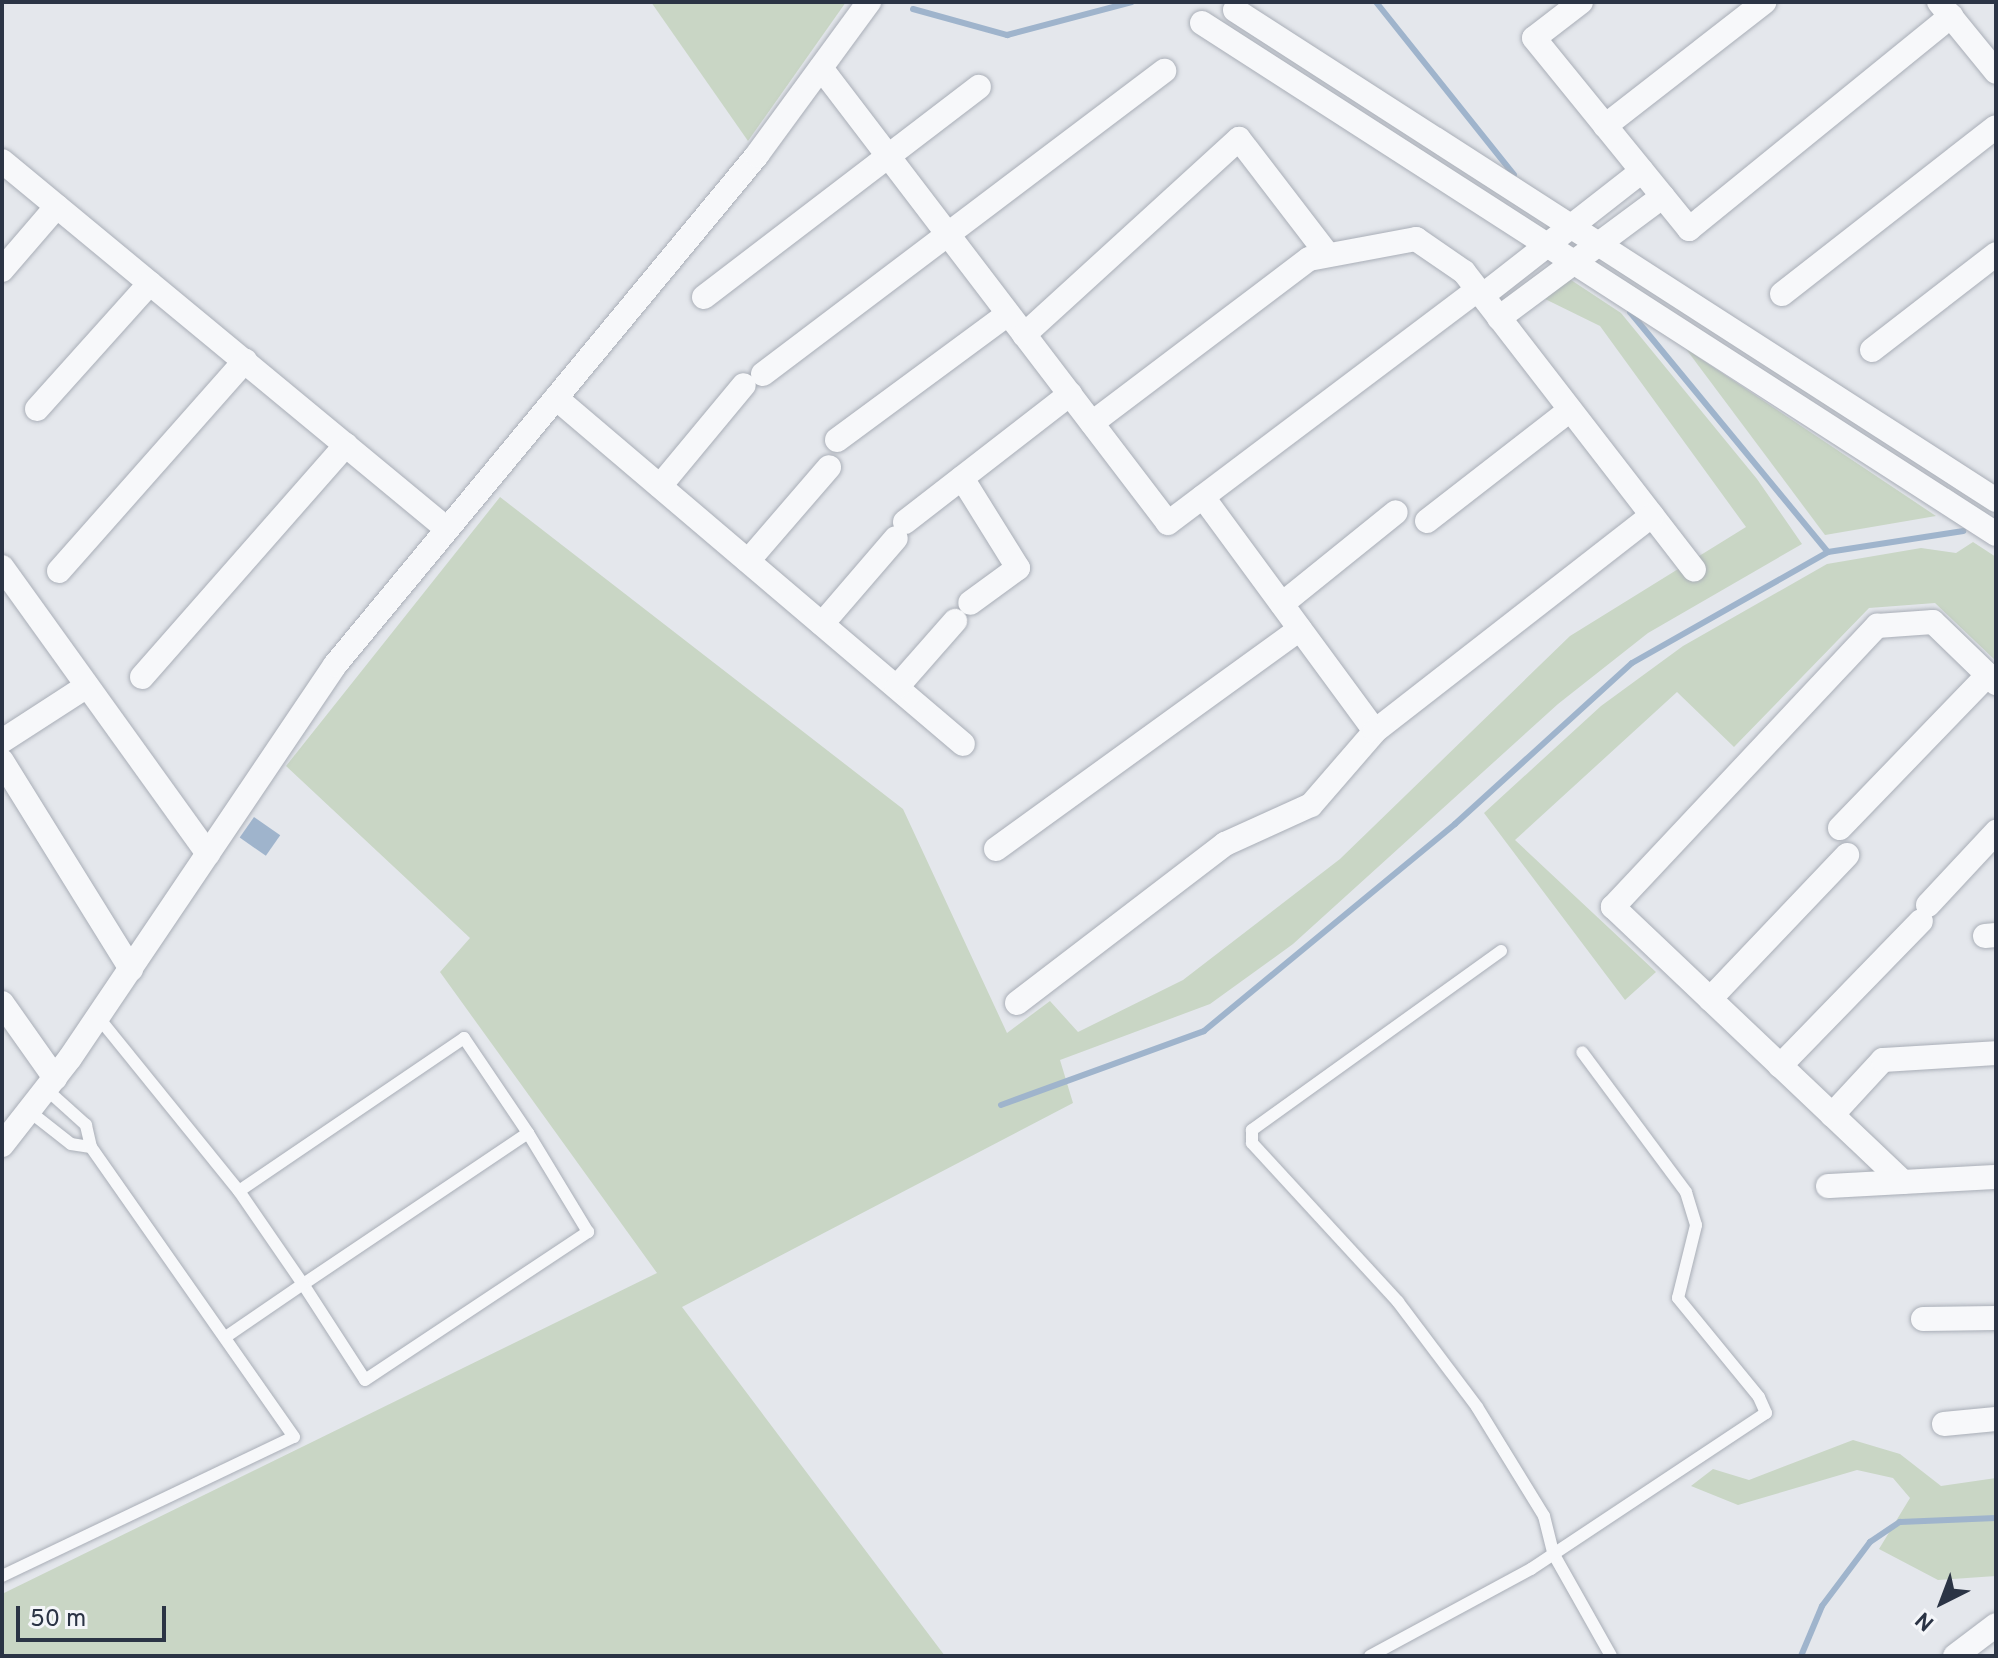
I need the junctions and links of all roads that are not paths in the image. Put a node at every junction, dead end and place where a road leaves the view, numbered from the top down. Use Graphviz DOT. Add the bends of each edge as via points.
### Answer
graph roads {
  1 [pos="869,2"];
  2 [pos="1581,2"];
  3 [pos="1764,2"];
  4 [pos="1945,9"];
  5 [pos="1235,10"];
  6 [pos="1202,23"];
  7 [pos="821,68"];
  8 [pos="1164,71"];
  9 [pos="1996,72"];
  10 [pos="979,87"];
  11 [pos="1605,126"];
  12 [pos="1996,127"];
  13 [pos="889,158"];
  14 [pos="2,161"];
  15 [pos="1642,171"];
  16 [pos="1663,196"];
  17 [pos="57,206"];
  18 [pos="1571,226"];
  19 [pos="948,235"];
  20 [pos="1599,244"];
  21 [pos="1547,245"];
  22 [pos="1996,254"];
  23 [pos="1328,255"];
  24 [pos="1575,262"];
  25 [pos="2,270"];
  26 [pos="150,283"];
  27 [pos="1480,293"];
  28 [pos="1782,294"];
  29 [pos="704,297"];
  30 [pos="1008,314"];
  31 [pos="1499,318"];
  32 [pos="1024,335"];
  33 [pos="1872,350"];
  34 [pos="245,361"];
  35 [pos="1070,394"];
  36 [pos="556,398"];
  37 [pos="37,409"];
  38 [pos="1570,410"];
  39 [pos="1092,423"];
  40 [pos="837,440"];
  41 [pos="346,445"];
  42 [pos="829,467"];
  43 [pos="962,478"];
  44 [pos="660,486"];
  45 [pos="1203,497"];
  46 [pos="1996,500"];
  47 [pos="1396,512"];
  48 [pos="1652,515"];
  49 [pos="1427,521"];
  50 [pos="447,529"];
  51 [pos="1996,534"];
  52 [pos="748,561"];
  53 [pos="2,567"];
  54 [pos="1694,570"];
  55 [pos="59,571"];
  56 [pos="1282,604"];
  57 [pos="822,624"];
  58 [pos="1300,629"];
  59 [pos="142,677"];
  60 [pos="1992,679"];
  61 [pos="87,686"];
  62 [pos="897,687"];
  63 [pos="1375,731"];
  64 [pos="2,741"];
  65 [pos="963,744"];
  66 [pos="2,761"];
  67 [pos="1840,828"];
  68 [pos="1996,832"];
  69 [pos="996,849"];
  70 [pos="208,854"];
  71 [pos="1847,855"];
  72 [pos="1501,951"];
  73 [pos="131,969"];
  74 [pos="1710,999"];
  75 [pos="2,1003"];
  76 [pos="1017,1003"];
  77 [pos="98,1017"];
  78 [pos="1582,1052"];
  79 [pos="1996,1053"];
  80 [pos="1780,1066"];
  81 [pos="51,1083"];
  82 [pos="29,1111"];
  83 [pos="1832,1115"];
  84 [pos="528,1133"];
  85 [pos="2,1145"];
  86 [pos="91,1147"];
  87 [pos="1996,1177"];
  88 [pos="1903,1182"];
  89 [pos="1828,1186"];
  90 [pos="239,1191"];
  91 [pos="303,1284"];
  92 [pos="1996,1318"];
  93 [pos="1923,1319"];
  94 [pos="227,1336"];
  95 [pos="1996,1419"];
  96 [pos="1944,1424"];
  97 [pos="1553,1553"];
  98 [pos="2,1576"];
  99 [pos="1996,1625"];
  100 [pos="1370,1656"];
  101 [pos="1611,1656"];
  102 [pos="1955,1656"];
  1 -- 7 [label="street"];
  2 -- 11 [label="street" via="1534,38"];
  3 -- 11 [label="street"];
  4 -- 9 [label="street"];
  4 -- 16 [label="street" via="1689,229"];
  5 -- 18 [label="street"];
  6 -- 21 [label="street"];
  7 -- 13 [label="street"];
  7 -- 36 [label="street" via="757,155"];
  8 -- 19 [label="street"];
  10 -- 13 [label="street"];
  11 -- 15 [label="street"];
  12 -- 28 [label="street"];
  13 -- 19 [label="street"];
  13 -- 29 [label="street"];
  14 -- 17 [label="street"];
  15 -- 16 [label="street"];
  15 -- 18 [label="street"];
  16 -- 20 [label="street"];
  17 -- 25 [label="street"];
  17 -- 26 [label="street"];
  18 -- 20 [label="street"];
  18 -- 21 [label="street"];
  19 -- 30 [label="street"];
  19 -- 44 [label="street" via="753,379"];
  20 -- 24 [label="street"];
  20 -- 46 [label="street"];
  21 -- 24 [label="street"];
  21 -- 27 [label="street"];
  22 -- 33 [label="street"];
  23 -- 27 [label="street" via="1416,239 1464,272"];
  23 -- 32 [label="street" via="1239,139"];
  23 -- 39 [label="street" via="1309,259"];
  24 -- 31 [label="street"];
  24 -- 51 [label="street"];
  26 -- 34 [label="street"];
  26 -- 37 [label="street"];
  27 -- 31 [label="street"];
  27 -- 45 [label="street"];
  30 -- 32 [label="street"];
  30 -- 40 [label="street"];
  31 -- 38 [label="street"];
  32 -- 35 [label="street"];
  34 -- 41 [label="street"];
  34 -- 55 [label="street"];
  35 -- 39 [label="street"];
  35 -- 43 [label="street"];
  36 -- 44 [label="street"];
  36 -- 50 [label="street"];
  38 -- 48 [label="street"];
  38 -- 49 [label="street"];
  39 -- 45 [label="street" via="1168,523"];
  41 -- 50 [label="street"];
  41 -- 59 [label="street"];
  42 -- 52 [label="street"];
  43 -- 57 [label="street" via="901,530"];
  43 -- 62 [label="street" via="1018,568 962,612"];
  44 -- 52 [label="street"];
  45 -- 56 [label="street"];
  47 -- 56 [label="street"];
  48 -- 54 [label="street"];
  48 -- 63 [label="street"];
  50 -- 70 [label="street" via="335,665"];
  52 -- 57 [label="street"];
  53 -- 61 [label="street"];
  56 -- 58 [label="street"];
  57 -- 62 [label="street"];
  58 -- 63 [label="street"];
  58 -- 69 [label="street"];
  60 -- 67 [label="street"];
  60 -- 74 [label="street" via="1933,622 1877,626 1613,907"];
  61 -- 64 [label="street"];
  61 -- 70 [label="street"];
  62 -- 65 [label="street"];
  63 -- 76 [label="street" via="1311,805 1225,844"];
  66 -- 73 [label="street"];
  68 -- 80 [label="street"];
  70 -- 73 [label="street"];
  71 -- 74 [label="street"];
  72 -- 97 [label="lane" via="1252,1130 1252,1143 1398,1302 1477,1407 1544,1516"];
  73 -- 77 [label="street"];
  74 -- 80 [label="street"];
  75 -- 81 [label="street"];
  77 -- 81 [label="street"];
  77 -- 90 [label="lane"];
  78 -- 97 [label="lane" via="1686,1192 1696,1225 1678,1298 1759,1397 1766,1413"];
  79 -- 83 [label="street" via="1883,1060"];
  80 -- 83 [label="street"];
  81 -- 82 [label="street"];
  81 -- 86 [label="lane" via="86,1125"];
  82 -- 85 [label="street"];
  82 -- 86 [label="lane" via="71,1144"];
  83 -- 88 [label="street"];
  84 -- 90 [label="lane" via="464,1038"];
  84 -- 91 [label="lane"];
  84 -- 91 [label="lane" via="588,1232 575,1241 365,1380"];
  86 -- 94 [label="lane"];
  87 -- 88 [label="street"];
  88 -- 89 [label="street"];
  90 -- 91 [label="lane"];
  91 -- 94 [label="lane"];
  92 -- 93 [label="street"];
  94 -- 98 [label="lane" via="294,1437"];
  95 -- 96 [label="street"];
  97 -- 100 [label="lane"];
  97 -- 101 [label="lane"];
  99 -- 102 [label="street"];
}
